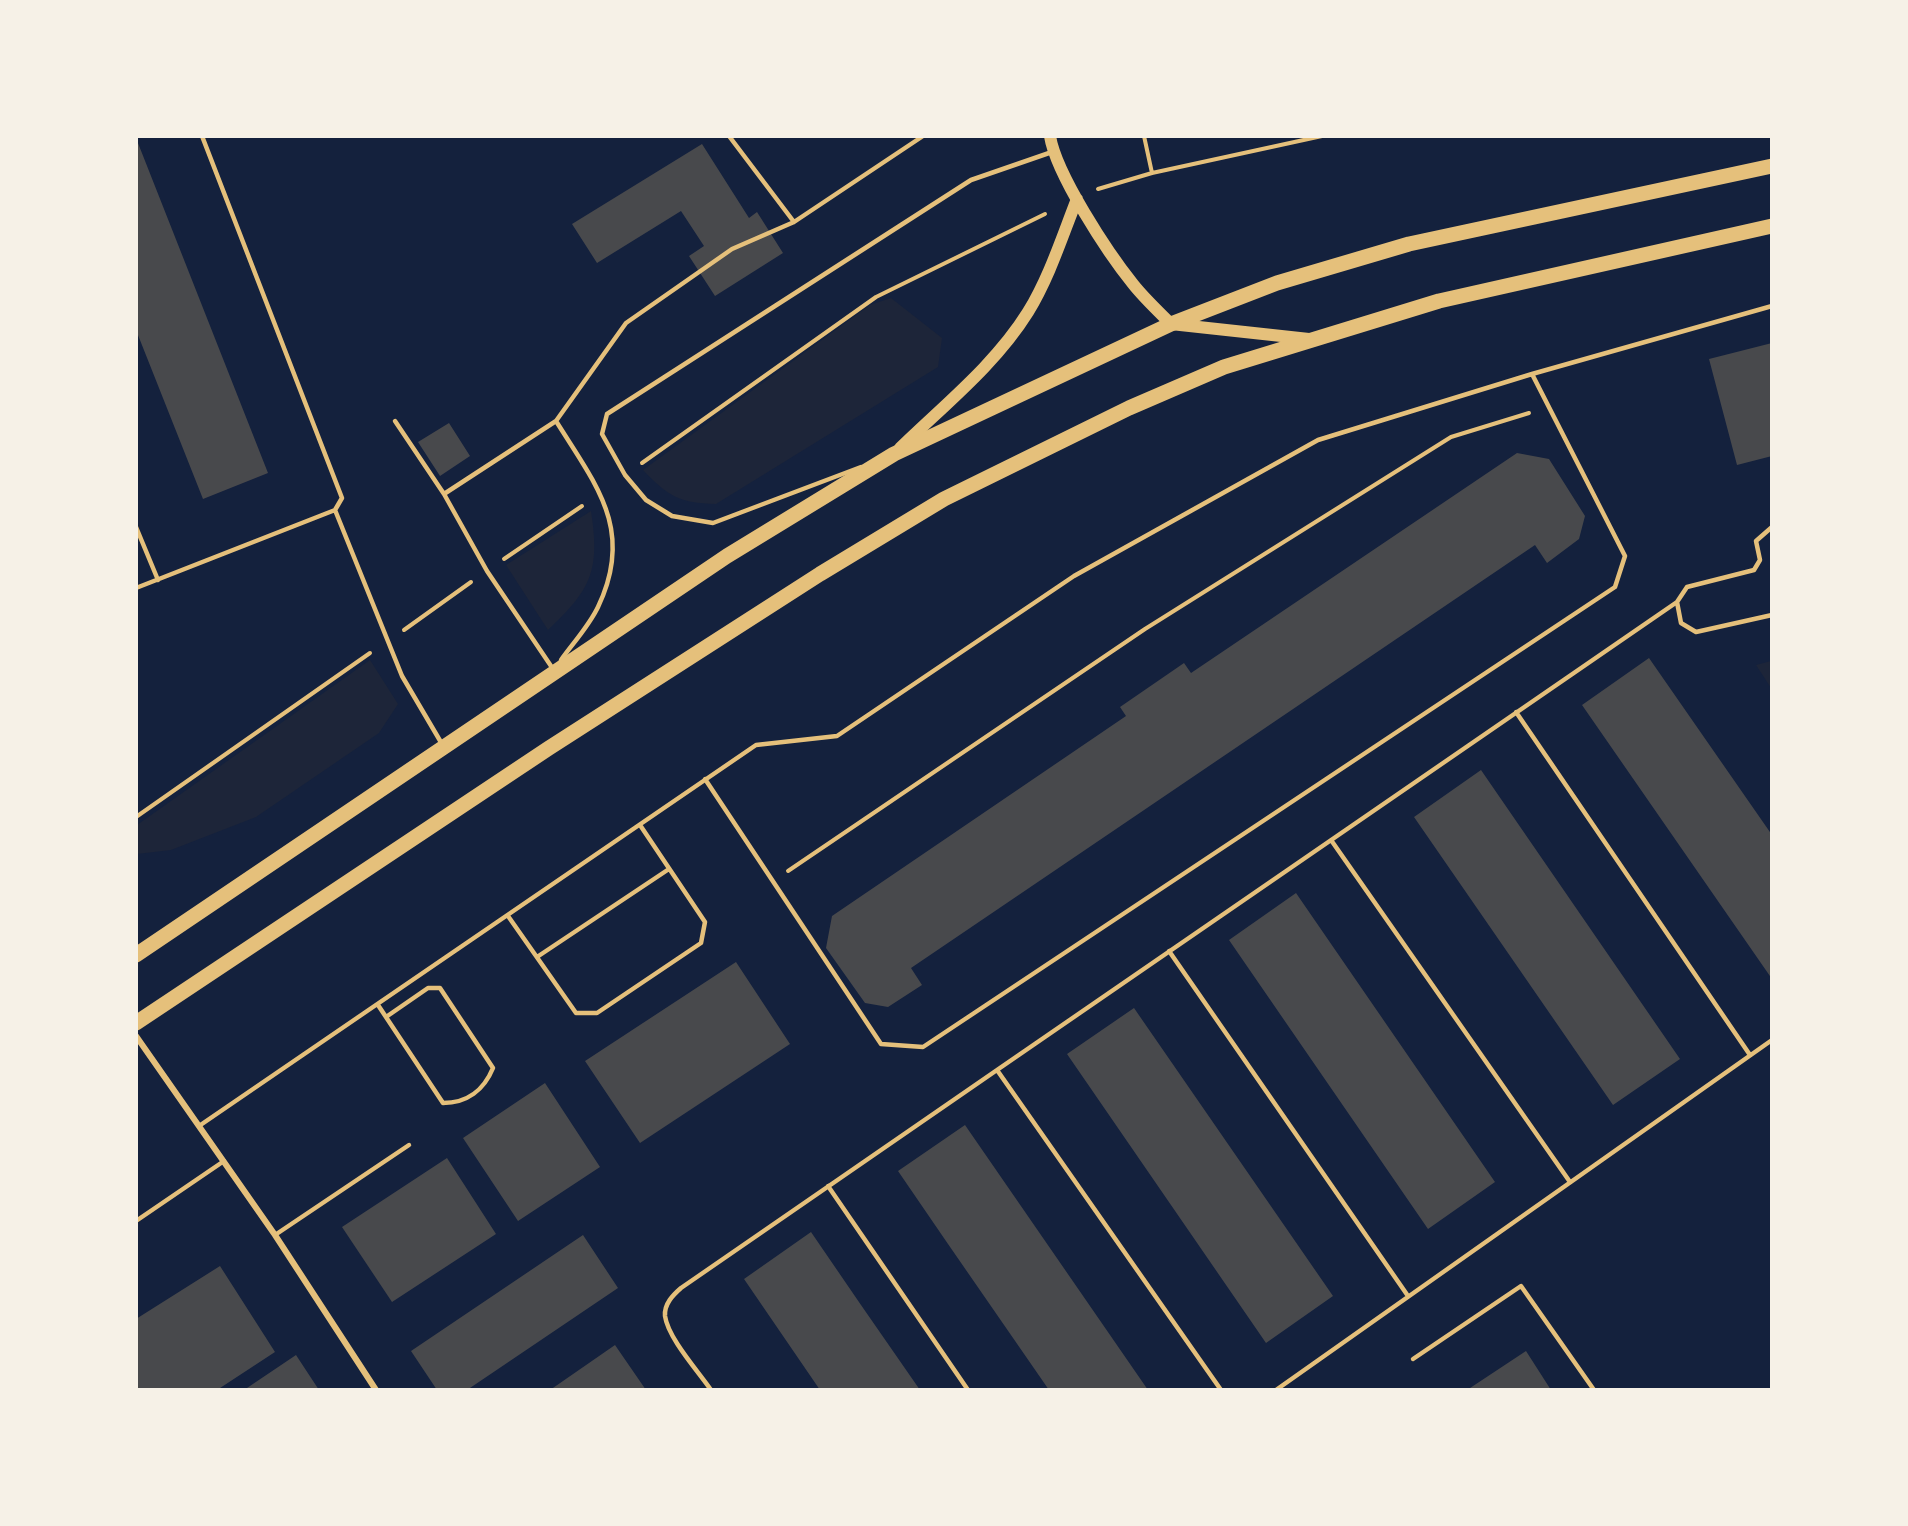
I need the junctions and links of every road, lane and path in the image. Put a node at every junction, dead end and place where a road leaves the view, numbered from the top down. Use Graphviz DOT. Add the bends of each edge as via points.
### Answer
graph roads {
  1 [pos="202,136"];
  2 [pos="729,136"];
  3 [pos="923,136"];
  4 [pos="1050,136"];
  5 [pos="1144,136"];
  6 [pos="1322,136"];
  7 [pos="1052,152"];
  8 [pos="1772,166"];
  9 [pos="1152,173"];
  10 [pos="1077,199"];
  11 [pos="794,222"];
  12 [pos="1772,226"];
  13 [pos="1772,306"];
  14 [pos="1171,324"];
  15 [pos="1309,339"];
  16 [pos="1532,374"];
  17 [pos="1549,407"];
  18 [pos="556,421"];
  19 [pos="395,422"];
  20 [pos="894,454"];
  21 [pos="625,475"];
  22 [pos="601,493"];
  23 [pos="444,494"];
  24 [pos="335,510"];
  25 [pos="1772,526"];
  26 [pos="136,527"];
  27 [pos="487,571"];
  28 [pos="158,580"];
  29 [pos="136,588"];
  30 [pos="1677,602"];
  31 [pos="1772,615"];
  32 [pos="388,641"];
  33 [pos="554,670"];
  34 [pos="1516,712"];
  35 [pos="443,746"];
  36 [pos="705,779"];
  37 [pos="136,817"];
  38 [pos="640,825"];
  39 [pos="1330,840"];
  40 [pos="669,868"];
  41 [pos="773,882"];
  42 [pos="508,916"];
  43 [pos="1168,951"];
  44 [pos="136,955"];
  45 [pos="537,957"];
  46 [pos="378,1005"];
  47 [pos="386,1017"];
  48 [pos="136,1023"];
  49 [pos="136,1036"];
  50 [pos="1772,1040"];
  51 [pos="1750,1055"];
  52 [pos="997,1070"];
  53 [pos="199,1126"];
  54 [pos="409,1145"];
  55 [pos="224,1161"];
  56 [pos="1570,1182"];
  57 [pos="828,1186"];
  58 [pos="136,1221"];
  59 [pos="275,1235"];
  60 [pos="1408,1296"];
  61 [pos="1413,1359"];
  62 [pos="376,1389"];
  63 [pos="711,1389"];
  64 [pos="968,1389"];
  65 [pos="1221,1389"];
  66 [pos="1275,1389"];
  67 [pos="1594,1389"];
  1 -- 24 [label="lane" via="341,490 342,498"];
  2 -- 11 [label="lane"];
  3 -- 11 [label="lane"];
  4 -- 7 [label="main road"];
  5 -- 9 [label="path"];
  6 -- 9 [label="path"];
  7 -- 10 [label="main road"];
  7 -- 21 [label="lane" via="971,180 607,414 602,434"];
  8 -- 14 [label="main road" via="1409,244 1277,283"];
  9 -- 10 [label="path" via="1109,184"];
  10 -- 14 [label="main road" via="1133,284"];
  10 -- 20 [label="main road" via="1028,312 999,352"];
  10 -- 21 [label="path" via="876,297"];
  11 -- 18 [label="lane" via="732,249 626,323"];
  12 -- 15 [label="main road" via="1439,301"];
  13 -- 16 [label="lane"];
  14 -- 15 [label="main road"];
  14 -- 20 [label="main road"];
  15 -- 48 [label="main road" via="1224,367 1128,408 944,499 549,748"];
  16 -- 17 [label="lane"];
  16 -- 36 [label="lane" via="1318,440 1074,576 837,736 756,745"];
  17 -- 41 [label="path" via="1450,437 1145,629"];
  17 -- 41 [label="lane" via="1625,556 1615,587 923,1047 881,1044"];
  18 -- 22 [label="lane"];
  18 -- 23 [label="lane"];
  19 -- 23 [label="lane"];
  20 -- 21 [label="lane" via="713,523 672,516 646,500"];
  20 -- 33 [label="main road" via="727,556"];
  22 -- 27 [label="path"];
  22 -- 33 [label="lane" via="613,528 613,567 598,608"];
  23 -- 27 [label="lane"];
  24 -- 28 [label="lane"];
  24 -- 32 [label="lane"];
  25 -- 30 [label="lane" via="1756,542 1760,560 1754,570 1687,587"];
  26 -- 28 [label="lane"];
  27 -- 32 [label="path"];
  27 -- 33 [label="lane"];
  28 -- 29 [label="lane"];
  30 -- 31 [label="lane" via="1681,623 1696,632"];
  30 -- 34 [label="lane"];
  32 -- 35 [label="lane" via="402,676"];
  32 -- 37 [label="path"];
  33 -- 35 [label="main road"];
  34 -- 39 [label="lane"];
  34 -- 51 [label="lane"];
  35 -- 44 [label="main road"];
  36 -- 38 [label="lane"];
  36 -- 41 [label="lane"];
  38 -- 40 [label="lane"];
  38 -- 42 [label="lane"];
  39 -- 43 [label="lane"];
  39 -- 56 [label="lane"];
  40 -- 45 [label="lane"];
  40 -- 45 [label="lane" via="705,922 701,943 597,1013 576,1013"];
  42 -- 45 [label="lane"];
  42 -- 46 [label="lane"];
  43 -- 52 [label="lane"];
  43 -- 60 [label="lane"];
  46 -- 47 [label="lane"];
  46 -- 53 [label="lane"];
  47 -- 47 [label="lane" via="443,1103 459,1103 486,1084 493,1068 440,988 428,988"];
  49 -- 53 [label="street"];
  50 -- 51 [label="lane"];
  51 -- 56 [label="lane"];
  52 -- 57 [label="lane"];
  52 -- 65 [label="lane"];
  53 -- 55 [label="street"];
  54 -- 59 [label="lane"];
  55 -- 58 [label="lane"];
  55 -- 59 [label="street"];
  56 -- 60 [label="lane"];
  57 -- 63 [label="lane" via="670,1299 665,1314 670,1330"];
  57 -- 64 [label="lane"];
  59 -- 62 [label="street"];
  60 -- 66 [label="lane"];
  61 -- 67 [label="lane" via="1521,1286"];
}
